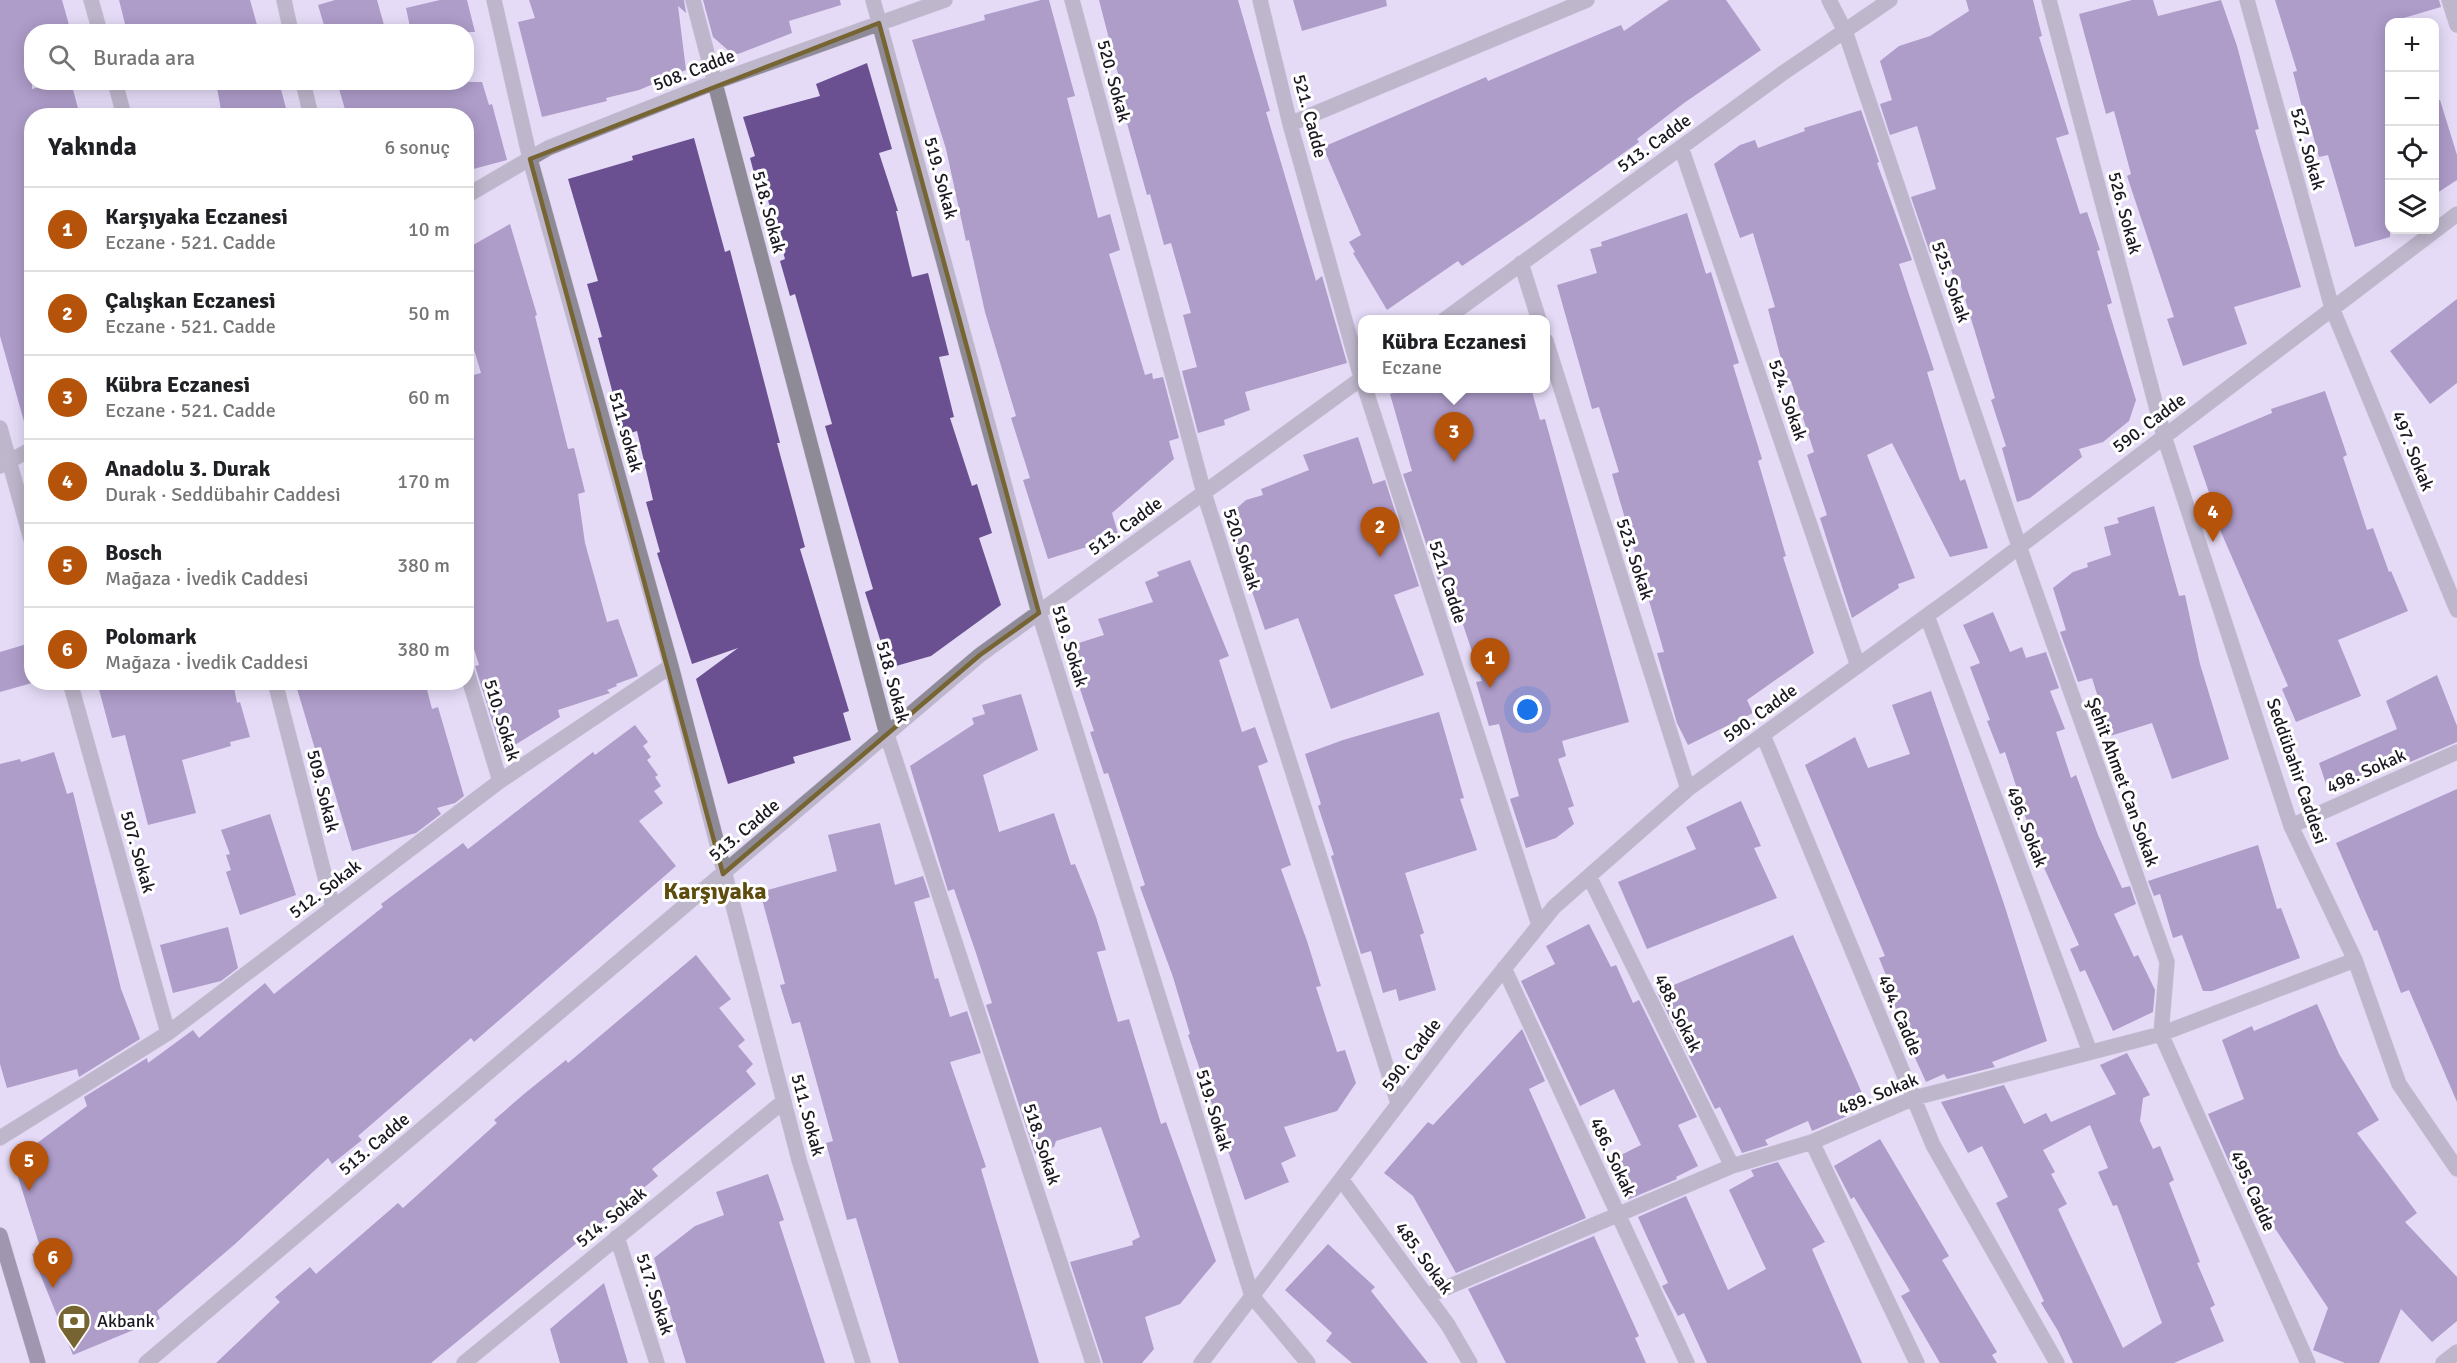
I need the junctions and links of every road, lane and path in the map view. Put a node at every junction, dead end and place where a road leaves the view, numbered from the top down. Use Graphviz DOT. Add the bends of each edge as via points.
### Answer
graph roads {
  1 [pos="92,0"];
  2 [pos="284,0"];
  3 [pos="494,0"];
  4 [pos="693,0"];
  5 [pos="873,0"];
  6 [pos="945,0"];
  7 [pos="1072,0"];
  8 [pos="1260,0"];
  9 [pos="1587,0"];
  10 [pos="1829,0"];
  11 [pos="1890,0"];
  12 [pos="2049,0"];
  13 [pos="2247,0"];
  14 [pos="2449,0"];
  15 [pos="879,23"];
  16 [pos="98,24"];
  17 [pos="289,24"];
  18 [pos="2457,25"];
  19 [pos="1845,31"];
  20 [pos="715,82"];
  21 [pos="116,90"];
  22 [pos="305,90"];
  23 [pos="122,108"];
  24 [pos="309,108"];
  25 [pos="1290,124"];
  26 [pos="1681,147"];
  27 [pos="530,159"];
  28 [pos="474,191"];
  29 [pos="2457,214"];
  30 [pos="1521,263"];
  31 [pos="2332,308"];
  32 [pos="1451,315"];
  33 [pos="1537,315"];
  34 [pos="1550,357"];
  35 [pos="1358,365"];
  36 [pos="1358,382"];
  37 [pos="1367,393"];
  38 [pos="0,428"];
  39 [pos="2164,436"];
  40 [pos="24,453"];
  41 [pos="4,464"];
  42 [pos="1204,493"];
  43 [pos="24,520"];
  44 [pos="2019,546"];
  45 [pos="2457,610"];
  46 [pos="1039,613"];
  47 [pos="1927,616"];
  48 [pos="671,666"];
  49 [pos="1858,666"];
  50 [pos="72,690"];
  51 [pos="277,690"];
  52 [pos="472,690"];
  53 [pos="887,735"];
  54 [pos="1763,735"];
  55 [pos="2457,752"];
  56 [pos="500,781"];
  57 [pos="1688,789"];
  58 [pos="2291,826"];
  59 [pos="723,874"];
  60 [pos="1589,876"];
  61 [pos="333,908"];
  62 [pos="1539,925"];
  63 [pos="2355,960"];
  64 [pos="1504,968"];
  65 [pos="168,1033"];
  66 [pos="2161,1034"];
  67 [pos="2090,1053"];
  68 [pos="1914,1098"];
  69 [pos="784,1101"];
  70 [pos="1398,1103"];
  71 [pos="0,1138"];
  72 [pos="1812,1142"];
  73 [pos="1732,1166"];
  74 [pos="2457,1169"];
  75 [pos="1341,1179"];
  76 [pos="1618,1214"];
  77 [pos="0,1234"];
  78 [pos="617,1237"];
  79 [pos="1252,1296"];
  80 [pos="1427,1296"];
  81 [pos="2457,1353"];
  82 [pos="38,1363"];
  83 [pos="146,1363"];
  84 [pos="464,1363"];
  85 [pos="657,1363"];
  86 [pos="863,1363"];
  87 [pos="1093,1363"];
  88 [pos="1201,1363"];
  89 [pos="1308,1363"];
  90 [pos="1470,1363"];
  91 [pos="1687,1363"];
  92 [pos="1917,1363"];
  93 [pos="2057,1363"];
  94 [pos="2308,1363"];
  95 [pos="2443,1363"];
  1 -- 16 [label="street"];
  2 -- 17 [label="street"];
  3 -- 27 [label="street, 511. sokak"];
  4 -- 20 [label="street, 518. Sokak"];
  5 -- 15 [label="street, 519. Sokak"];
  6 -- 15 [label="street, 508. Cadde"];
  7 -- 42 [label="street, 520. Sokak"];
  8 -- 25 [label="street, 521. Cadde"];
  9 -- 25 [label="street"];
  10 -- 19 [label="street, 525. Sokak"];
  11 -- 19 [label="street, 513. Cadde"];
  12 -- 39 [label="street, 526. Sokak"];
  13 -- 31 [label="street, 527. Sokak"];
  14 -- 18 [label="street"];
  15 -- 20 [label="street, 508. Cadde"];
  15 -- 46 [label="street, 519. Sokak"];
  19 -- 26 [label="street, 513. Cadde"];
  19 -- 44 [label="street, 525. Sokak"];
  20 -- 27 [label="street, 508. Cadde" via="548,148"];
  20 -- 53 [label="street, 518. Sokak"];
  21 -- 23 [label="street"];
  22 -- 24 [label="street"];
  25 -- 35 [label="street, 521. Cadde"];
  26 -- 30 [label="street, 513. Cadde"];
  26 -- 49 [label="street, 524. Sokak"];
  27 -- 28 [label="street, 508. Cadde"];
  27 -- 48 [label="street, 511. sokak"];
  29 -- 31 [label="street, 590. Cadde"];
  30 -- 32 [label="street, 513. Cadde"];
  30 -- 33 [label="street"];
  31 -- 39 [label="street, 590. Cadde"];
  31 -- 45 [label="street, 497. Sokak"];
  34 -- 57 [label="street, 523. Sokak"];
  36 -- 42 [label="street, 513. Cadde"];
  37 -- 62 [label="street, 521. Cadde"];
  38 -- 41 [label="street"];
  39 -- 44 [label="street, 590. Cadde"];
  39 -- 58 [label="street, Seddübahir Caddesi"];
  40 -- 41 [label="street"];
  41 -- 43 [label="street"];
  42 -- 46 [label="street, 513. Cadde"];
  42 -- 70 [label="street, 520. Sokak"];
  44 -- 47 [label="street, 590. Cadde"];
  44 -- 66 [label="street, Şehit Ahmet Can Sokak" via="2167,962"];
  46 -- 53 [label="street, 513. Cadde" via="980,655"];
  46 -- 79 [label="street, 519. Sokak"];
  47 -- 49 [label="street, 590. Cadde"];
  47 -- 67 [label="street, 496. Sokak"];
  48 -- 56 [label="street, 512. Sokak"];
  48 -- 59 [label="street, 511. sokak"];
  49 -- 54 [label="street, 590. Cadde"];
  50 -- 65 [label="street, 507. Sokak"];
  51 -- 61 [label="street, 509. Sokak"];
  52 -- 56 [label="street, 510. Sokak"];
  53 -- 59 [label="street, 513. Cadde"];
  53 -- 87 [label="street, 518. Sokak"];
  54 -- 57 [label="street, 590. Cadde"];
  54 -- 68 [label="street, 494. Cadde"];
  55 -- 58 [label="street, 498. Sokak"];
  56 -- 61 [label="street, 512. Sokak"];
  57 -- 60 [label="street, 590. Cadde"];
  58 -- 63 [label="street, Seddübahir Caddesi"];
  59 -- 69 [label="street, 511. Sokak"];
  59 -- 83 [label="street, 513. Cadde"];
  60 -- 62 [label="street, 590. Cadde"];
  60 -- 73 [label="street, 488. Sokak"];
  61 -- 65 [label="street, 512. Sokak"];
  62 -- 64 [label="street, 590. Cadde"];
  63 -- 66 [label="street, 489. Sokak"];
  63 -- 74 [label="street, Seddübahir Caddesi" via="2399,1084"];
  64 -- 70 [label="street, 590. Cadde"];
  64 -- 76 [label="street, 486. Sokak"];
  65 -- 71 [label="street, 512. Sokak"];
  66 -- 67 [label="street, 489. Sokak"];
  66 -- 94 [label="street, 495. Cadde"];
  67 -- 68 [label="street, 489. Sokak"];
  68 -- 72 [label="street, 489. Sokak"];
  68 -- 93 [label="street, 494. Cadde" via="1933,1145"];
  69 -- 78 [label="street, 514. Sokak"];
  69 -- 86 [label="street, 511. Sokak"];
  70 -- 75 [label="street, 590. Cadde"];
  72 -- 73 [label="street, 489. Sokak"];
  72 -- 92 [label="street"];
  73 -- 76 [label="street, 489. Sokak"];
  75 -- 79 [label="street, 590. Cadde"];
  75 -- 80 [label="street, 485. Sokak"];
  76 -- 80 [label="street, 489. Sokak"];
  76 -- 91 [label="street, 486. Sokak"];
  77 -- 82 [label="main road"];
  78 -- 84 [label="street, 514. Sokak"];
  78 -- 85 [label="street, 517. Sokak"];
  79 -- 88 [label="street, 590. Cadde"];
  79 -- 89 [label="street"];
  80 -- 90 [label="street, 485. Sokak"];
  81 -- 95 [label="street"];
}
